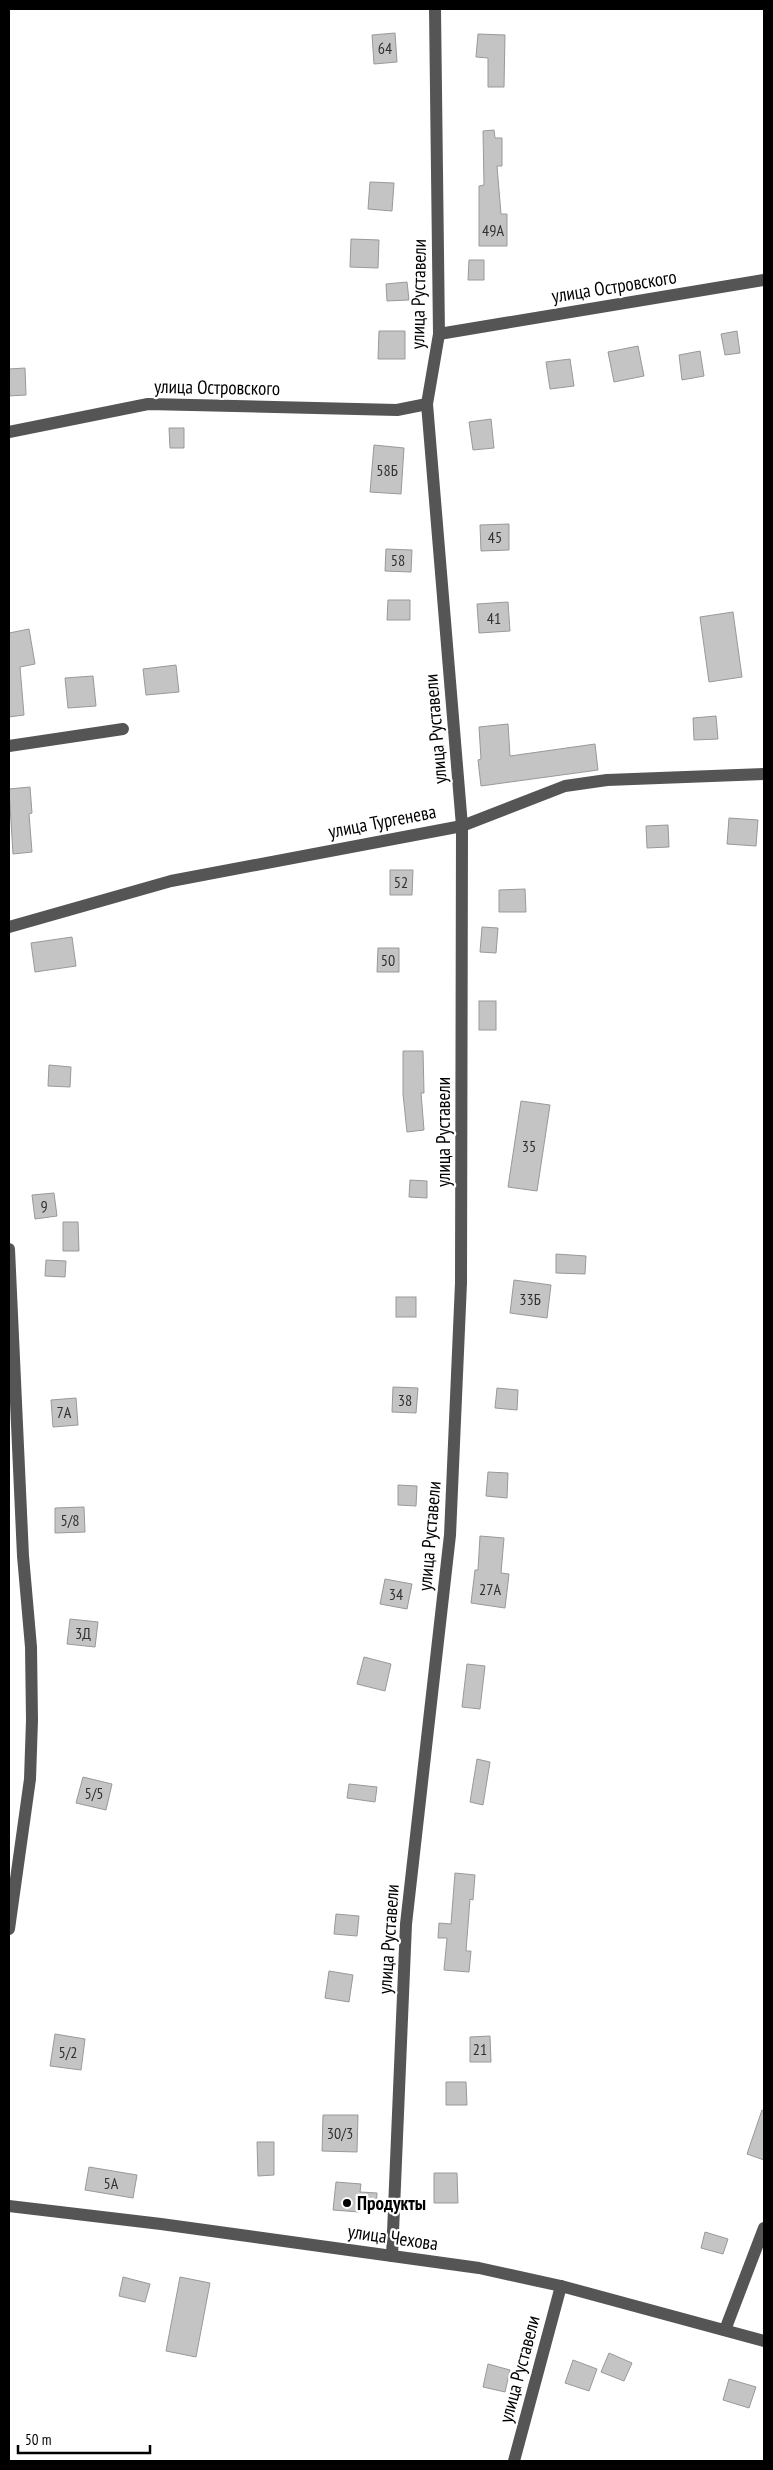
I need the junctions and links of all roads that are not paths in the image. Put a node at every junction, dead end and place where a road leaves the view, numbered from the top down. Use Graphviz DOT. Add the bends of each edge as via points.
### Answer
graph roads {
  1 [pos="435,9"];
  2 [pos="764,280"];
  3 [pos="439,334"];
  4 [pos="427,404"];
  5 [pos="9,432"];
  6 [pos="123,729"];
  7 [pos="9,746"];
  8 [pos="764,774"];
  9 [pos="462,826"];
  10 [pos="9,928"];
  11 [pos="9,1249"];
  12 [pos="9,1929"];
  13 [pos="9,2206"];
  14 [pos="764,2228"];
  15 [pos="392,2256"];
  16 [pos="561,2286"];
  17 [pos="725,2330"];
  18 [pos="764,2341"];
  19 [pos="514,2461"];
  1 -- 3 [label="street, улица Руставели"];
  2 -- 3 [label="street, улица Островского"];
  3 -- 4 [label="street, улица Руставели"];
  4 -- 5 [label="street, улица Островского" via="396,410 148,404"];
  4 -- 9 [label="street, улица Руставели"];
  6 -- 7 [label="street"];
  8 -- 9 [label="street, улица Тургенева" via="607,780 565,786"];
  9 -- 10 [label="street, улица Тургенева" via="171,881"];
  9 -- 15 [label="street, улица Руставели" via="461,1283 451,1525 406,1924"];
  11 -- 12 [label="street" via="23,1556 31,1647 32,1720 30,1779"];
  13 -- 15 [label="street, улица Чехова"];
  14 -- 17 [label="street"];
  15 -- 16 [label="street, улица Чехова" via="479,2268"];
  16 -- 17 [label="street, улица Чехова"];
  16 -- 19 [label="street, улица Руставели"];
  17 -- 18 [label="street, улица Чехова"];
}
